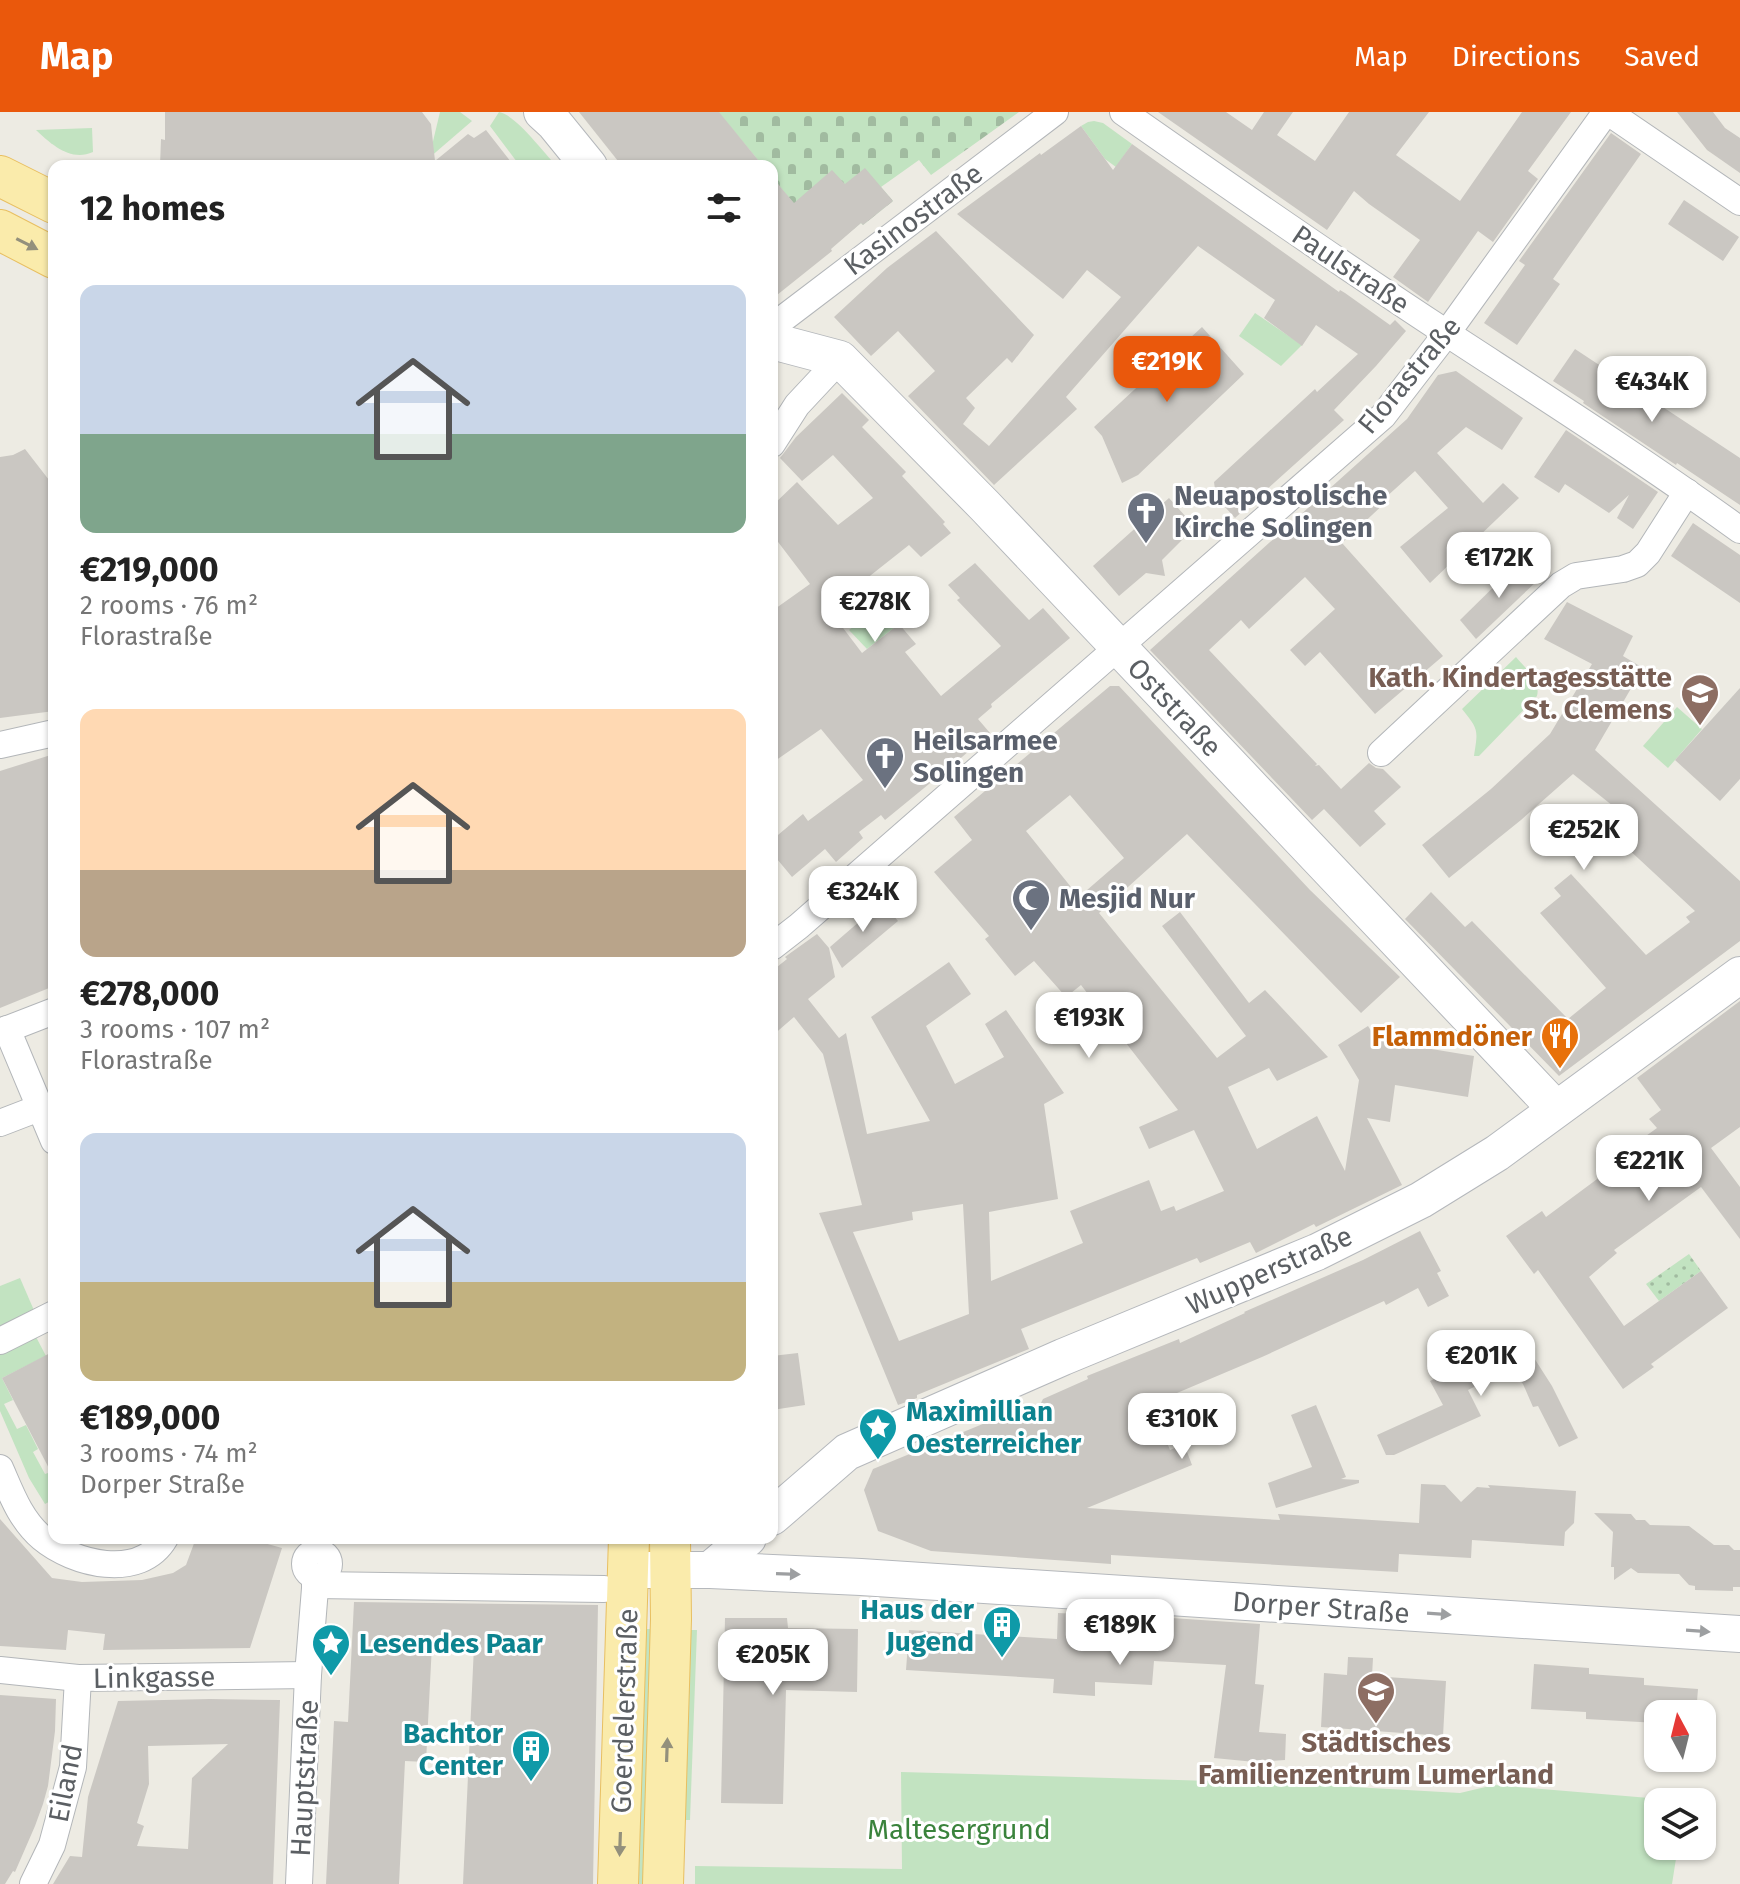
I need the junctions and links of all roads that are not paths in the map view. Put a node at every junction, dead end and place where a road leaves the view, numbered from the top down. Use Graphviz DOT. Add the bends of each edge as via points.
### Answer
graph roads {
  1 [pos="542,112"];
  2 [pos="1055,112"];
  3 [pos="1123,112"];
  4 [pos="1607,112"];
  5 [pos="584,160"];
  6 [pos="0,176"];
  7 [pos="48,200"];
  8 [pos="1740,202"];
  9 [pos="0,230"];
  10 [pos="48,255"];
  11 [pos="778,322"];
  12 [pos="1447,333"];
  13 [pos="778,343"];
  14 [pos="840,359"];
  15 [pos="778,435"];
  16 [pos="1687,492"];
  17 [pos="1740,530"];
  18 [pos="1119,647"];
  19 [pos="48,734"];
  20 [pos="0,745"];
  21 [pos="1381,753"];
  22 [pos="778,942"];
  23 [pos="1740,975"];
  24 [pos="48,1013"];
  25 [pos="3,1031"];
  26 [pos="39,1108"];
  27 [pos="1556,1109"];
  28 [pos="0,1123"];
  29 [pos="48,1128"];
  30 [pos="48,1317"];
  31 [pos="0,1341"];
  32 [pos="0,1468"];
  33 [pos="778,1512"];
  34 [pos="9,1515"];
  35 [pos="48,1541"];
  36 [pos="52,1544"];
  37 [pos="162,1544"];
  38 [pos="741,1544"];
  39 [pos="670,1554"];
  40 [pos="316,1563"];
  41 [pos="621,1565"];
  42 [pos="710,1570"];
  43 [pos="1740,1634"];
  44 [pos="0,1670"];
  45 [pos="308,1675"];
  46 [pos="78,1678"];
  47 [pos="33,1884"];
  48 [pos="299,1884"];
  49 [pos="618,1884"];
  50 [pos="663,1884"];
  1 -- 5 [label="street"];
  2 -- 11 [label="street, Kasinostraße"];
  3 -- 12 [label="street, Paulstraße"];
  4 -- 8 [label="street, Florastraße"];
  4 -- 12 [label="street, Florastraße"];
  6 -- 7 [label="main road"];
  9 -- 10 [label="main road, one-way"];
  12 -- 16 [label="street, Paulstraße"];
  12 -- 18 [label="street, Florastraße" via="1383,416"];
  13 -- 14 [label="street"];
  14 -- 15 [label="street" via="797,405"];
  14 -- 18 [label="street, Oststraße"];
  16 -- 17 [label="street, Paulstraße"];
  16 -- 21 [label="street" via="1637,564 1576,576 1561,585"];
  18 -- 22 [label="street, Florastraße"];
  18 -- 27 [label="street, Oststraße"];
  19 -- 20 [label="street"];
  23 -- 27 [label="street, Wupperstraße"];
  24 -- 25 [label="street"];
  25 -- 26 [label="street"];
  26 -- 28 [label="street"];
  26 -- 29 [label="street"];
  27 -- 33 [label="street, Wupperstraße" via="1448,1184 1317,1252 847,1452"];
  30 -- 31 [label="street"];
  32 -- 34 [label="street"];
  34 -- 35 [label="street"];
  36 -- 37 [label="street" via="78,1559 112,1564 147,1557"];
  38 -- 42 [label="street"];
  39 -- 41 [label="street"];
  39 -- 42 [label="street"];
  50 -- 39 [label="main road, Goerdelerstraße, one-way"];
  40 -- 41 [label="street"];
  40 -- 45 [label="street, Hauptstraße"];
  41 -- 49 [label="main road, Goerdelerstraße, one-way"];
  42 -- 43 [label="street, Dorper Straße, one-way"];
  44 -- 46 [label="street, Linkgasse"];
  45 -- 46 [label="street, Linkgasse"];
  45 -- 48 [label="street, Hauptstraße"];
  46 -- 47 [label="street, Eiland" via="73,1767 52,1845"];
}
